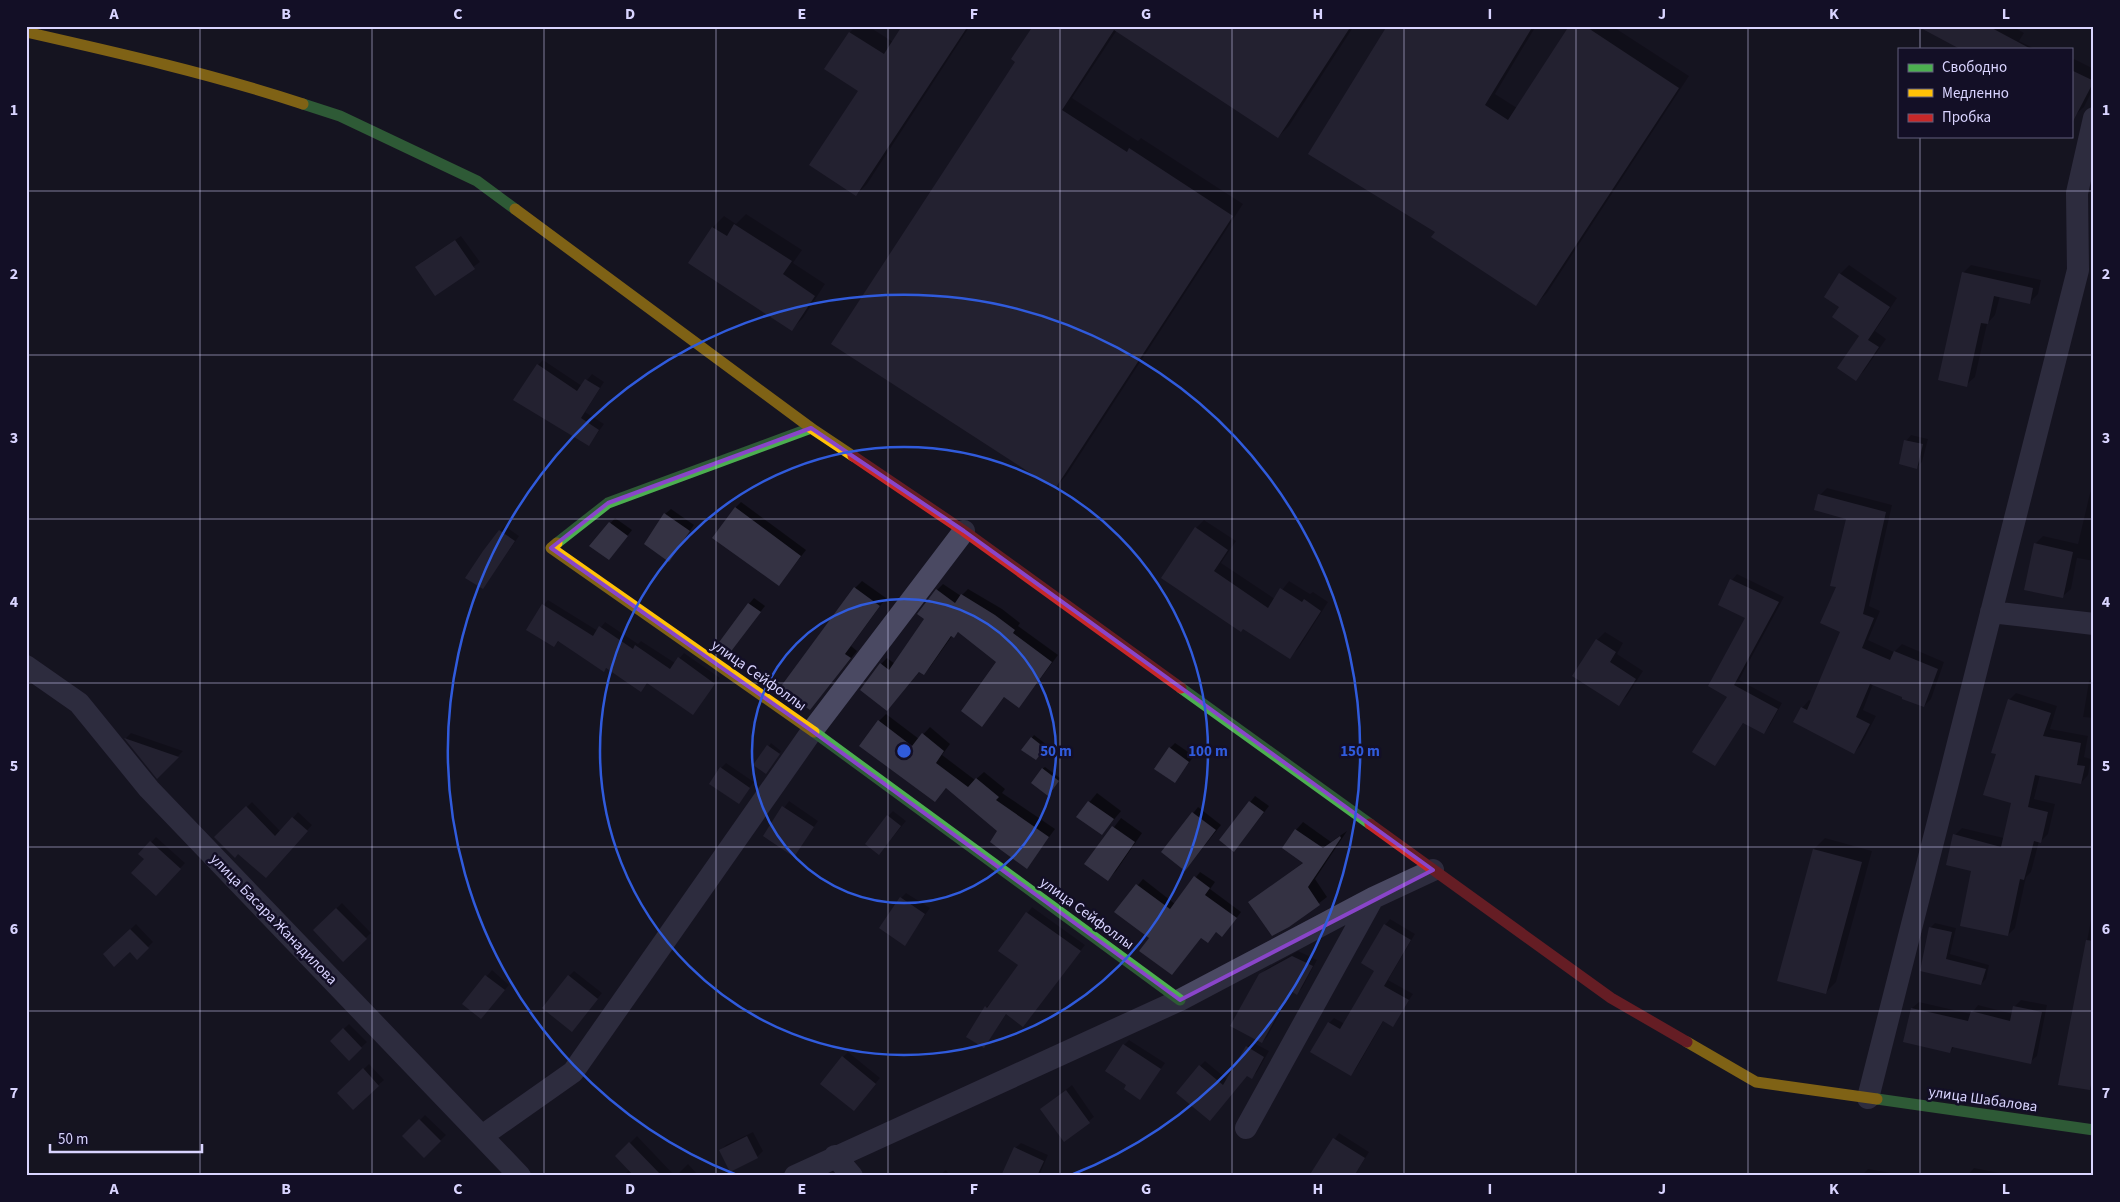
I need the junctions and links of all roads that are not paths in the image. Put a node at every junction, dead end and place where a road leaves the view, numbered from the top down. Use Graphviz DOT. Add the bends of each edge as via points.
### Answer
graph roads {
  1 [pos="26,32"];
  2 [pos="2094,118"];
  3 [pos="2086,270"];
  4 [pos="811,428"];
  5 [pos="964,532"];
  6 [pos="1991,612"];
  7 [pos="2094,624"];
  8 [pos="26,666"];
  9 [pos="812,731"];
  10 [pos="1433,870"];
  11 [pos="1373,898"];
  12 [pos="1180,1000"];
  13 [pos="1868,1098"];
  14 [pos="1246,1128"];
  15 [pos="2094,1130"];
  16 [pos="482,1136"];
  17 [pos="835,1156"];
  18 [pos="520,1176"];
  19 [pos="795,1176"];
  20 [pos="852,1176"];
  1 -- 4 [label="street, улица Шабалова" via="250,86 340,116 478,181"];
  2 -- 3 [label="street" via="2077,193"];
  3 -- 6 [label="street"];
  4 -- 5 [label="street, улица Шабалова"];
  4 -- 9 [label="street, улица Сейфоллы" via="608,503 551,548"];
  5 -- 9 [label="street"];
  5 -- 10 [label="street, улица Шабалова"];
  6 -- 7 [label="street"];
  6 -- 13 [label="street"];
  8 -- 16 [label="street, улица Басара Жанадилова" via="79,703 150,790"];
  9 -- 12 [label="street, улица Сейфоллы"];
  9 -- 16 [label="street" via="573,1072"];
  10 -- 11 [label="street"];
  10 -- 13 [label="street, улица Шабалова" via="1611,998 1756,1082"];
  11 -- 12 [label="street"];
  11 -- 14 [label="street"];
  12 -- 17 [label="street"];
  13 -- 15 [label="street, улица Шабалова"];
  16 -- 18 [label="street, улица Басара Жанадилова"];
  17 -- 19 [label="street"];
  17 -- 20 [label="street"];
}
